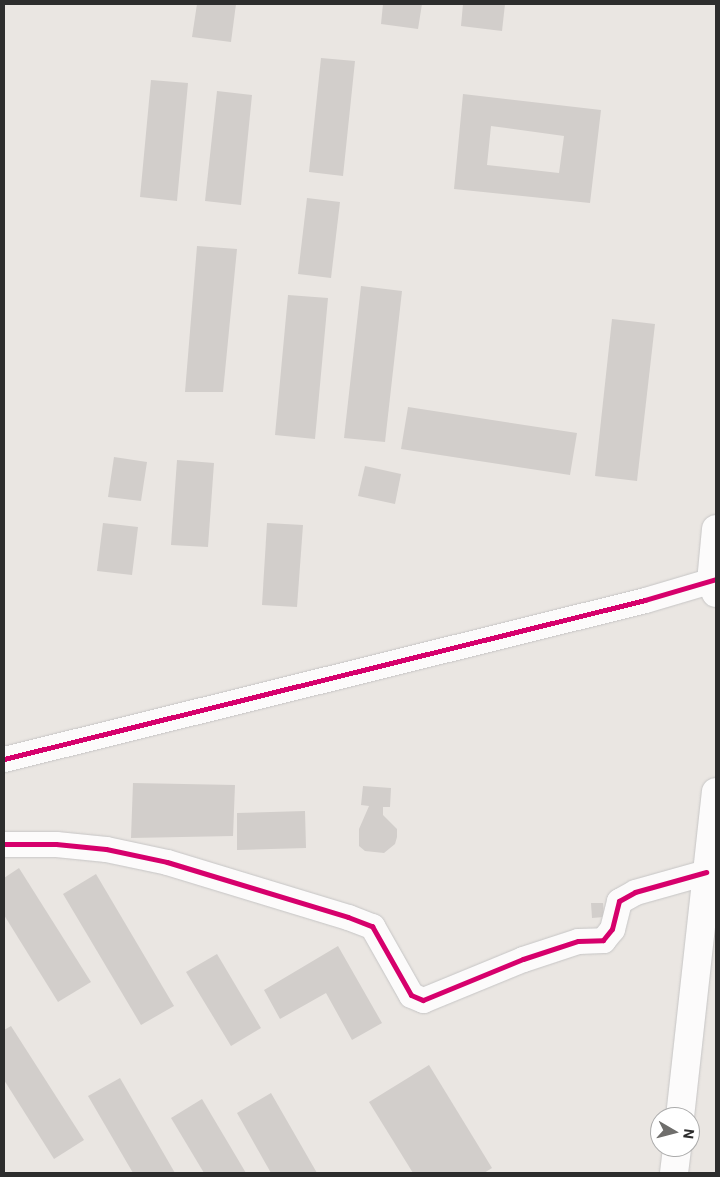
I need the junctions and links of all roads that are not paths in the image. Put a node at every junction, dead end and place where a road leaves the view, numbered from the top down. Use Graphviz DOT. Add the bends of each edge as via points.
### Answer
graph roads {
  1 [pos="716,529"];
  2 [pos="715,585"];
  3 [pos="4,759"];
  4 [pos="716,792"];
  5 [pos="4,844"];
  6 [pos="706,872"];
  7 [pos="681,1107"];
  8 [pos="676,1157"];
  9 [pos="674,1173"];
  1 -- 2 [label="main road"];
  2 -- 3 [label="street"];
  4 -- 6 [label="main road"];
  5 -- 6 [label="street" via="56,844 106,849 167,862 348,917 372,926 411,995 423,1000 578,941 603,940 612,929 619,901 635,892"];
  6 -- 7 [label="main road"];
  8 -- 9 [label="main road"];
}
